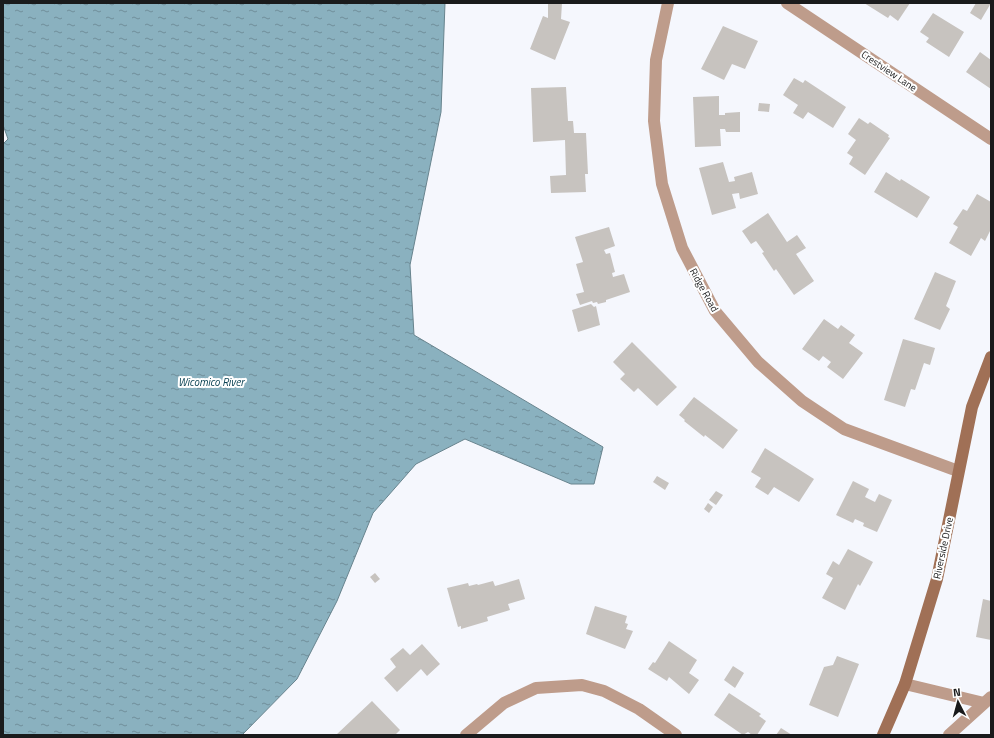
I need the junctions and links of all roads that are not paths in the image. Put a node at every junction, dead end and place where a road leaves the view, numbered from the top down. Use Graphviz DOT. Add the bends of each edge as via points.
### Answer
graph roads {
  1 [pos="668,3"];
  2 [pos="787,3"];
  3 [pos="991,139"];
  4 [pos="991,357"];
  5 [pos="958,471"];
  6 [pos="905,684"];
  7 [pos="988,700"];
  8 [pos="466,735"];
  9 [pos="676,735"];
  10 [pos="883,735"];
  11 [pos="949,735"];
  1 -- 5 [label="street, Ridge Road" via="656,60 654,121 662,184 682,248 715,311 758,362 802,401 844,429"];
  2 -- 3 [label="street, Crestview Lane"];
  4 -- 5 [label="street, Riverside Drive" via="972,407"];
  5 -- 6 [label="street, Riverside Drive" via="937,579"];
  6 -- 7 [label="street"];
  6 -- 10 [label="street, Riverside Drive"];
  7 -- 11 [label="street"];
  8 -- 9 [label="street" via="504,703 536,688 582,685 604,691 639,709"];
}
